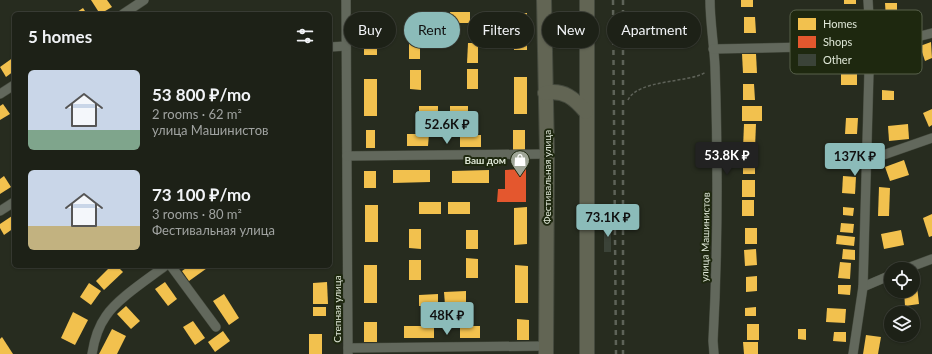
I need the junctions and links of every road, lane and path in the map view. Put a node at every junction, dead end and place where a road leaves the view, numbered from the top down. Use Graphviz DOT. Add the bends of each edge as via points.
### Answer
graph roads {
  1 [pos="144,0"];
  2 [pos="346,0"];
  3 [pos="544,0"];
  4 [pos="587,0"];
  5 [pos="710,0"];
  6 [pos="868,0"];
  7 [pos="869,10"];
  8 [pos="126,12"];
  9 [pos="346,12"];
  10 [pos="932,34"];
  11 [pos="922,36"];
  12 [pos="344,46"];
  13 [pos="332,47"];
  14 [pos="790,47"];
  15 [pos="346,48"];
  16 [pos="713,49"];
  17 [pos="714,66"];
  18 [pos="869,74"];
  19 [pos="12,86"];
  20 [pos="545,93"];
  21 [pos="0,94"];
  22 [pos="628,100"];
  23 [pos="586,112"];
  24 [pos="932,138"];
  25 [pos="547,154"];
  26 [pos="347,156"];
  27 [pos="866,160"];
  28 [pos="12,203"];
  29 [pos="0,211"];
  30 [pos="932,259"];
  31 [pos="920,263"];
  32 [pos="162,268"];
  33 [pos="173,268"];
  34 [pos="884,278"];
  35 [pos="863,287"];
  36 [pos="216,327"];
  37 [pos="546,350"];
  38 [pos="348,351"];
  39 [pos="92,354"];
  40 [pos="587,354"];
  41 [pos="714,354"];
  42 [pos="853,354"];
  1 -- 8 [label="street"];
  2 -- 9 [label="street, Степная улица"];
  3 -- 20 [label="main road, Фестивальная улица"];
  4 -- 23 [label="main road"];
  5 -- 16 [label="street, улица Машинистов"];
  6 -- 7 [label="street"];
  10 -- 11 [label="street"];
  12 -- 13 [label="street"];
  14 -- 16 [label="street"];
  15 -- 26 [label="street, Степная улица"];
  16 -- 17 [label="street, улица Машинистов"];
  17 -- 22 [label="path" via="703,74 646,88"];
  17 -- 41 [label="street, улица Машинистов" via="717,225"];
  18 -- 27 [label="street"];
  19 -- 21 [label="street"];
  20 -- 23 [label="main road" via="560,92 570,96"];
  20 -- 25 [label="main road, Фестивальная улица"];
  23 -- 40 [label="main road"];
  24 -- 27 [label="street"];
  25 -- 26 [label="street"];
  25 -- 37 [label="main road, Фестивальная улица"];
  26 -- 38 [label="street, Степная улица"];
  27 -- 35 [label="street"];
  28 -- 29 [label="street"];
  30 -- 31 [label="street"];
  32 -- 39 [label="street" via="122,299 106,316 97,334"];
  33 -- 36 [label="street"];
  34 -- 35 [label="street"];
  35 -- 42 [label="street"];
  37 -- 38 [label="street"];
}
